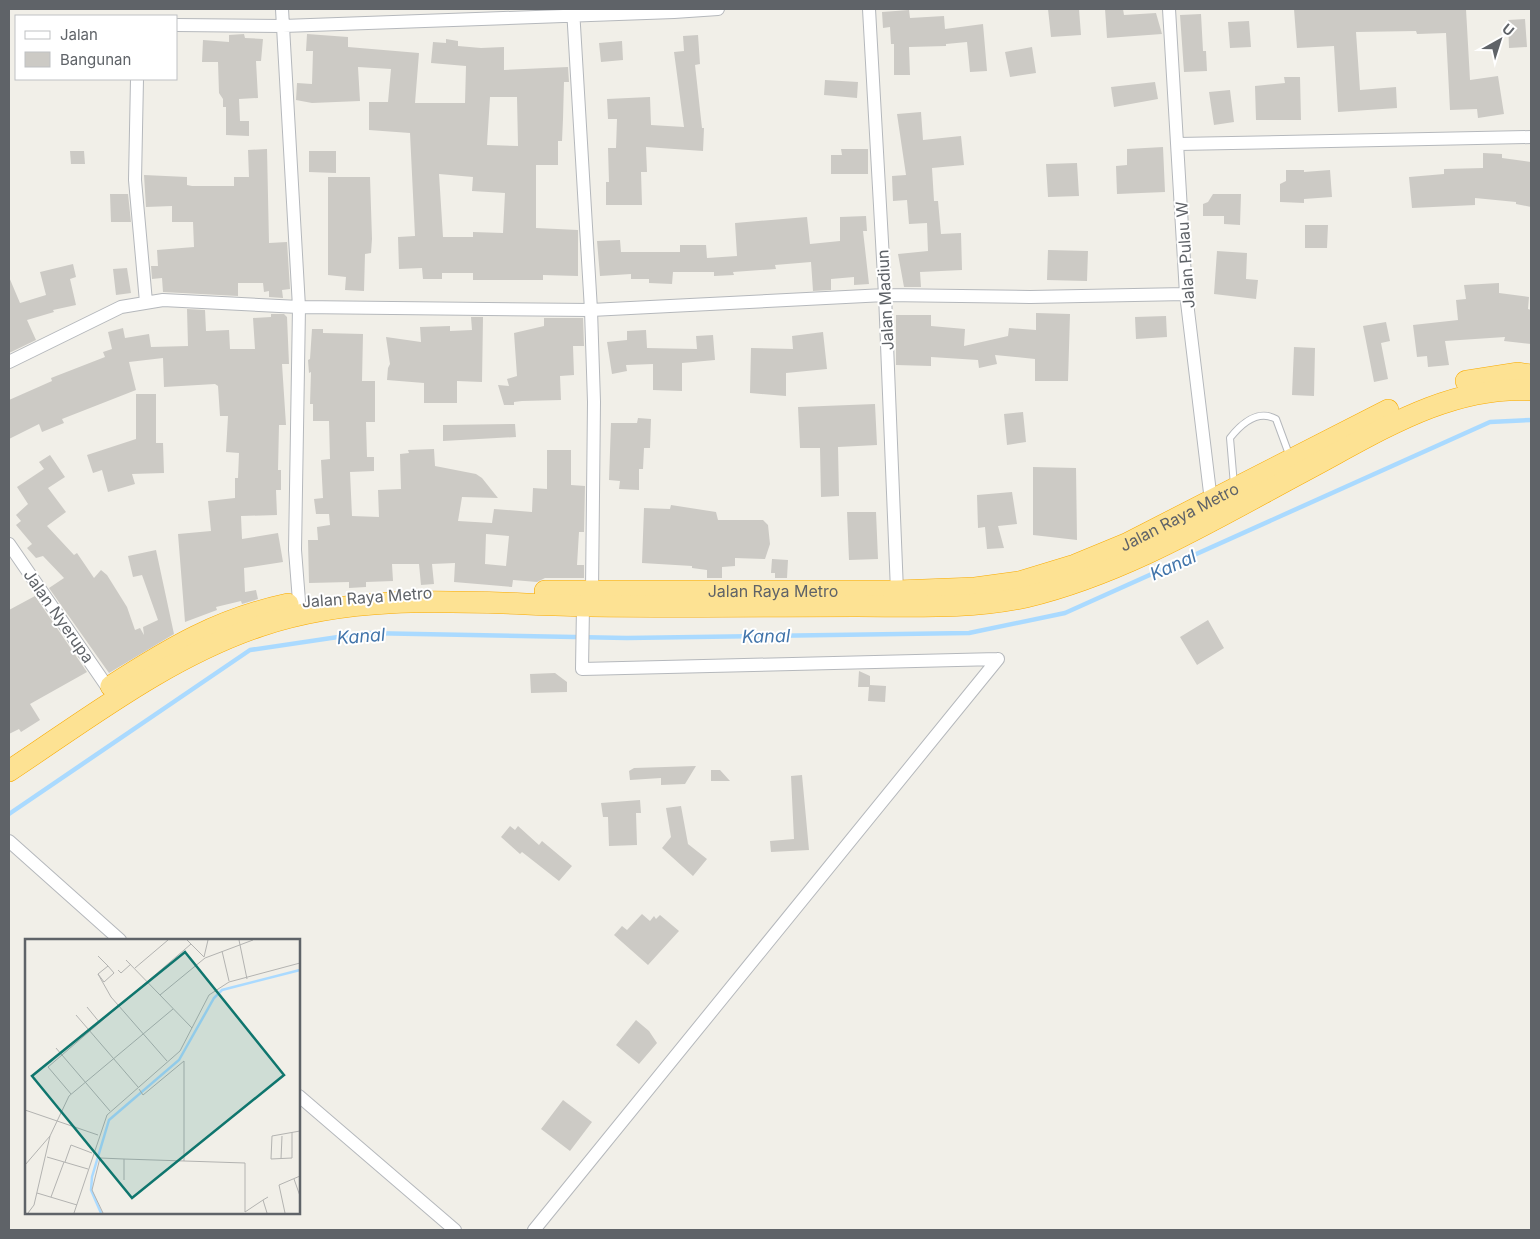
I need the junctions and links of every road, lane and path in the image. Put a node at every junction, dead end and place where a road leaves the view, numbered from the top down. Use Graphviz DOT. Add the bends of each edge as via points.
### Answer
graph roads {
  1 [pos="282,9"];
  2 [pos="718,9"];
  3 [pos="869,9"];
  4 [pos="1169,9"];
  5 [pos="674,10"];
  6 [pos="573,12"];
  7 [pos="178,25"];
  8 [pos="283,26"];
  9 [pos="137,80"];
  10 [pos="1531,137"];
  11 [pos="1178,144"];
  12 [pos="1186,294"];
  13 [pos="885,295"];
  14 [pos="146,302"];
  15 [pos="299,307"];
  16 [pos="591,310"];
  17 [pos="9,362"];
  18 [pos="1531,374"];
  19 [pos="1531,390"];
  20 [pos="1294,467"];
  21 [pos="1238,497"];
  22 [pos="1214,509"];
  23 [pos="9,544"];
  24 [pos="897,591"];
  25 [pos="587,598"];
  26 [pos="299,602"];
  27 [pos="108,688"];
  28 [pos="9,754"];
  29 [pos="9,771"];
  30 [pos="9,841"];
  31 [pos="119,939"];
  32 [pos="300,1097"];
  33 [pos="455,1230"];
  34 [pos="534,1230"];
  1 -- 8 [label="street"];
  2 -- 5 [label="street"];
  3 -- 13 [label="street, Jalan Madiun"];
  4 -- 11 [label="street, Jalan Pulau W"];
  5 -- 6 [label="street"];
  6 -- 8 [label="street"];
  6 -- 16 [label="street"];
  7 -- 8 [label="street"];
  8 -- 15 [label="street"];
  9 -- 14 [label="street" via="135,180"];
  10 -- 11 [label="street"];
  11 -- 12 [label="street, Jalan Pulau W"];
  12 -- 13 [label="street"];
  12 -- 22 [label="street, Jalan Pulau W"];
  13 -- 16 [label="street"];
  13 -- 24 [label="street, Jalan Madiun"];
  14 -- 15 [label="street" via="164,300"];
  14 -- 17 [label="street" via="121,307"];
  15 -- 16 [label="street"];
  15 -- 26 [label="street" via="296,550"];
  16 -- 25 [label="street" via="594,402"];
  18 -- 20 [label="highway" via="1474,378 1436,390 1390,409"];
  19 -- 20 [label="highway" via="1477,392 1443,402"];
  20 -- 21 [label="highway"];
  20 -- 21 [label="lane" via="1276,419 1264,415 1246,421 1230,438"];
  21 -- 22 [label="highway"];
  22 -- 24 [label="highway, Jalan Raya Metro" via="1075,565 1019,582 975,588"];
  22 -- 25 [label="highway" via="1136,559 1086,579 1024,597 976,604 895,606"];
  23 -- 27 [label="street, Jalan Nyerupa"];
  24 -- 25 [label="highway, Jalan Raya Metro"];
  25 -- 26 [label="highway, Jalan Raya Metro" via="394,593"];
  25 -- 29 [label="highway" via="366,604 264,624 182,659"];
  25 -- 34 [label="street" via="582,669 998,660"];
  26 -- 27 [label="highway, Jalan Raya Metro" via="257,611 215,626 169,649"];
  27 -- 28 [label="highway, Jalan Raya Metro"];
  30 -- 31 [label="street"];
  32 -- 33 [label="street"];
}
